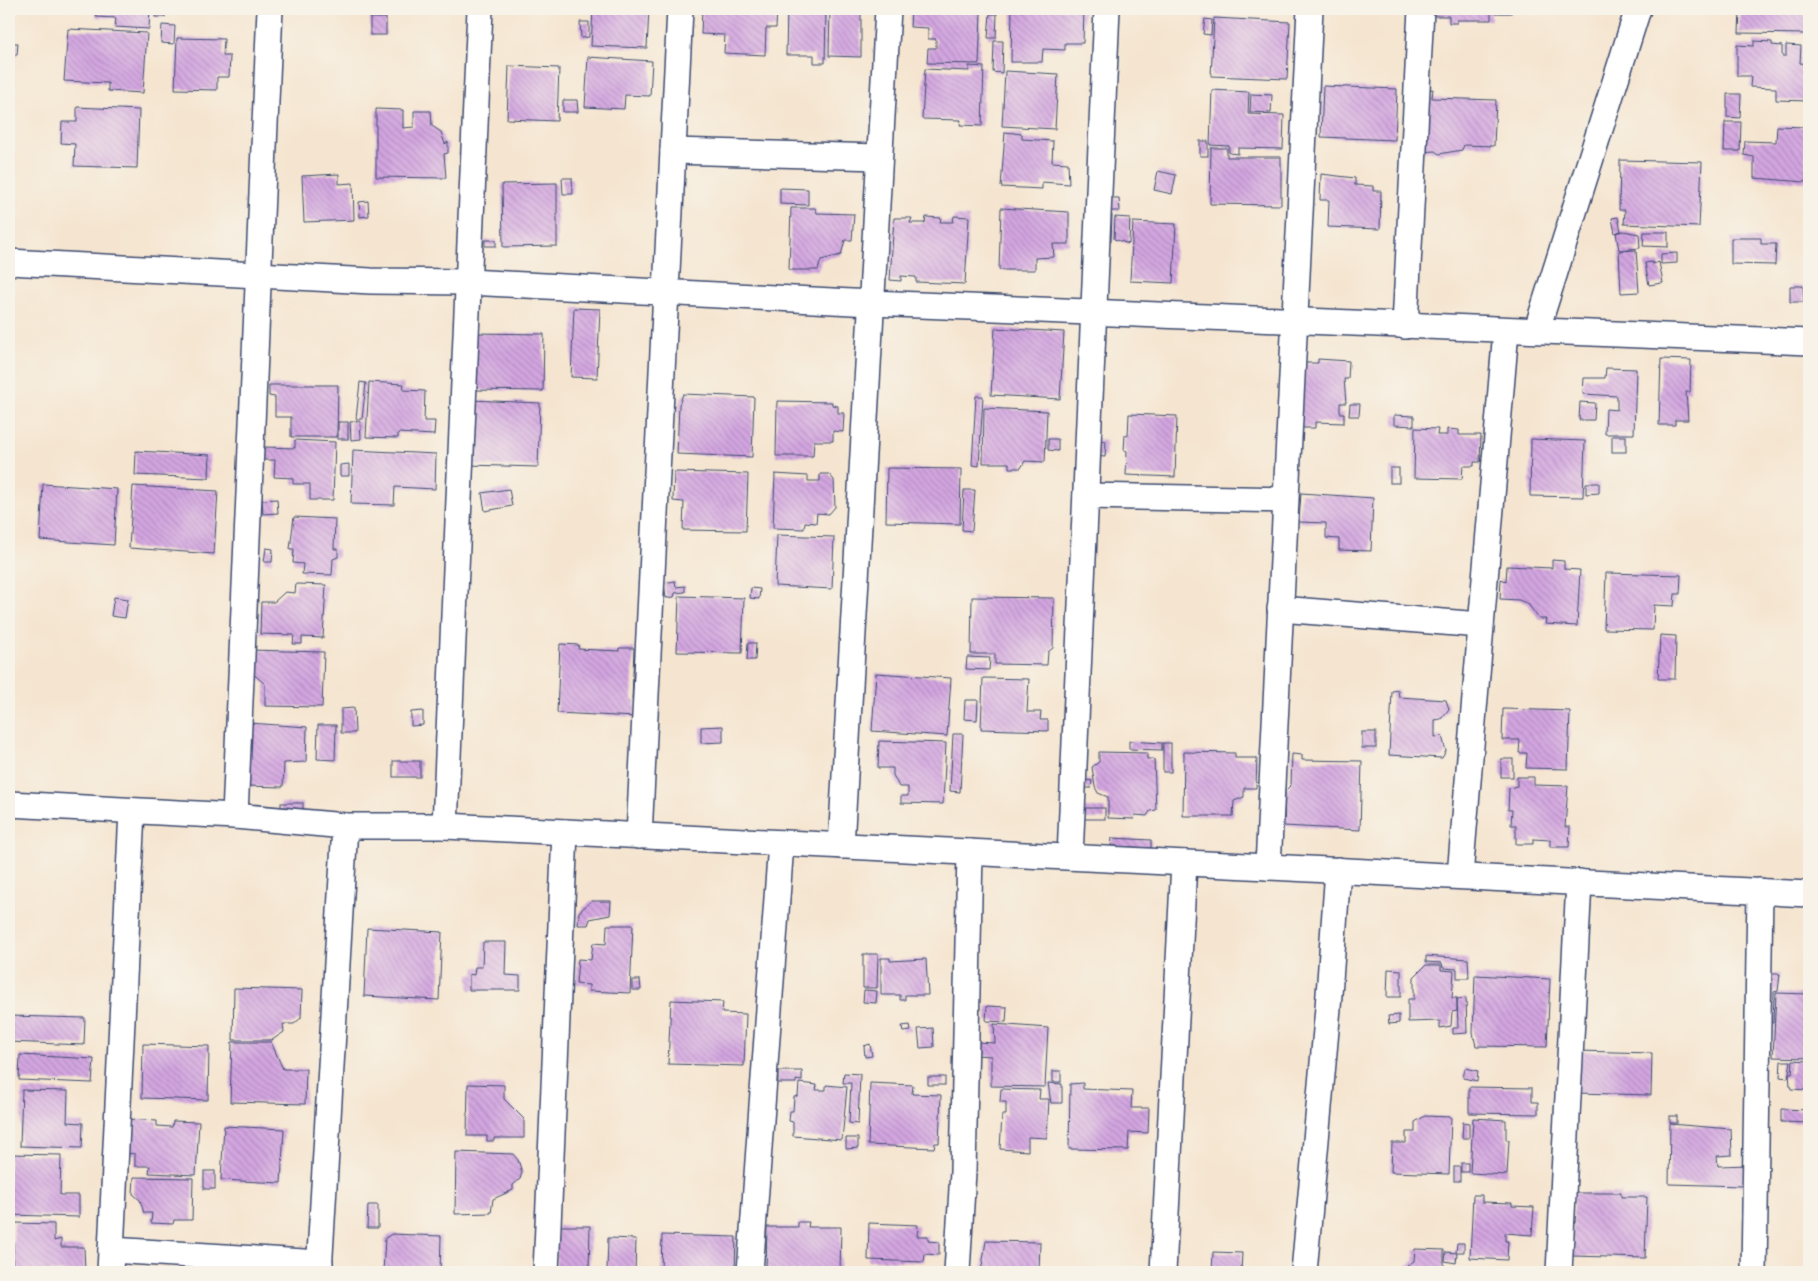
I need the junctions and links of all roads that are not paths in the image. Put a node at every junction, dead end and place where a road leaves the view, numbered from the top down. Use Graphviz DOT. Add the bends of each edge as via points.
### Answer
graph roads {
  1 [pos="270,9"];
  2 [pos="480,9"];
  3 [pos="680,9"];
  4 [pos="888,9"];
  5 [pos="1106,9"];
  6 [pos="1310,9"];
  7 [pos="1421,9"];
  8 [pos="1638,9"];
  9 [pos="673,151"];
  10 [pos="880,157"];
  11 [pos="9,262"];
  12 [pos="258,275"];
  13 [pos="468,282"];
  14 [pos="666,293"];
  15 [pos="871,303"];
  16 [pos="1094,312"];
  17 [pos="1296,321"];
  18 [pos="1405,326"];
  19 [pos="1537,329"];
  20 [pos="1506,330"];
  21 [pos="1809,342"];
  22 [pos="1086,496"];
  23 [pos="1285,500"];
  24 [pos="1280,609"];
  25 [pos="1481,625"];
  26 [pos="9,804"];
  27 [pos="132,810"];
  28 [pos="235,816"];
  29 [pos="344,826"];
  30 [pos="445,826"];
  31 [pos="565,832"];
  32 [pos="639,836"];
  33 [pos="782,843"];
  34 [pos="841,846"];
  35 [pos="970,852"];
  36 [pos="1070,857"];
  37 [pos="1184,863"];
  38 [pos="1268,867"];
  39 [pos="1338,870"];
  40 [pos="1460,876"];
  41 [pos="1579,882"];
  42 [pos="1760,891"];
  43 [pos="1809,894"];
  44 [pos="110,1261"];
  45 [pos="319,1268"];
  46 [pos="546,1272"];
  47 [pos="750,1272"];
  48 [pos="957,1272"];
  49 [pos="1163,1272"];
  50 [pos="1304,1272"];
  51 [pos="1559,1272"];
  52 [pos="1754,1272"];
  1 -- 12 [label="street"];
  2 -- 13 [label="street"];
  3 -- 9 [label="street"];
  4 -- 10 [label="street"];
  5 -- 16 [label="street"];
  6 -- 17 [label="street"];
  7 -- 18 [label="street"];
  8 -- 19 [label="street"];
  9 -- 10 [label="street"];
  9 -- 14 [label="street"];
  10 -- 15 [label="street"];
  11 -- 12 [label="street"];
  12 -- 13 [label="street"];
  12 -- 28 [label="street"];
  13 -- 14 [label="street"];
  13 -- 30 [label="street"];
  14 -- 15 [label="street"];
  14 -- 32 [label="street"];
  15 -- 16 [label="street"];
  15 -- 34 [label="street"];
  16 -- 17 [label="street"];
  16 -- 22 [label="street"];
  17 -- 18 [label="street"];
  17 -- 23 [label="street"];
  18 -- 20 [label="street"];
  19 -- 20 [label="street"];
  19 -- 21 [label="street"];
  20 -- 25 [label="street"];
  22 -- 23 [label="street"];
  22 -- 36 [label="street"];
  23 -- 24 [label="street"];
  24 -- 25 [label="street"];
  24 -- 38 [label="street"];
  25 -- 40 [label="street"];
  26 -- 27 [label="street"];
  27 -- 28 [label="street"];
  27 -- 44 [label="street"];
  28 -- 29 [label="street"];
  29 -- 30 [label="street"];
  29 -- 45 [label="street"];
  30 -- 31 [label="street"];
  31 -- 32 [label="street"];
  31 -- 46 [label="street"];
  32 -- 33 [label="street"];
  33 -- 34 [label="street"];
  33 -- 47 [label="street"];
  34 -- 35 [label="street"];
  35 -- 36 [label="street"];
  35 -- 48 [label="street" via="963,1172"];
  36 -- 37 [label="street"];
  37 -- 38 [label="street"];
  37 -- 49 [label="street"];
  38 -- 39 [label="street"];
  39 -- 40 [label="street"];
  39 -- 50 [label="street"];
  40 -- 41 [label="street"];
  41 -- 42 [label="street"];
  41 -- 51 [label="street"];
  42 -- 43 [label="street"];
  42 -- 52 [label="street"];
  44 -- 45 [label="street"];
}
